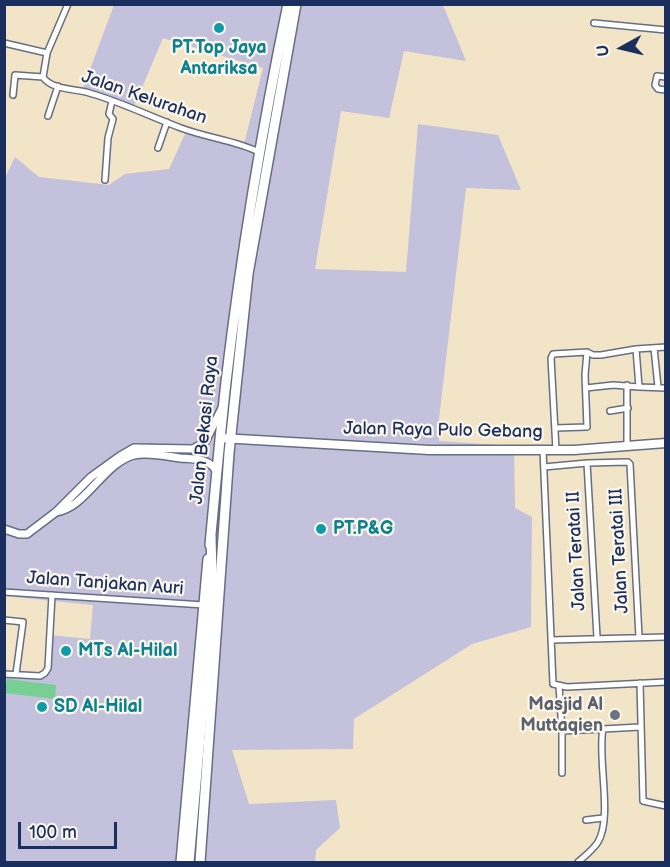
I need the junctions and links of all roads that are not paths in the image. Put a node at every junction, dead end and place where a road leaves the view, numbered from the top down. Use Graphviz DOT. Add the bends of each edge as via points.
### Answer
graph roads {
  1 [pos="68,4"];
  2 [pos="288,4"];
  3 [pos="296,4"];
  4 [pos="594,23"];
  5 [pos="666,30"];
  6 [pos="4,43"];
  7 [pos="47,53"];
  8 [pos="43,77"];
  9 [pos="666,77"];
  10 [pos="58,86"];
  11 [pos="666,90"];
  12 [pos="13,94"];
  13 [pos="112,101"];
  14 [pos="48,116"];
  15 [pos="167,122"];
  16 [pos="158,148"];
  17 [pos="261,153"];
  18 [pos="105,180"];
  19 [pos="244,274"];
  20 [pos="666,347"];
  21 [pos="636,348"];
  22 [pos="654,348"];
  23 [pos="587,352"];
  24 [pos="627,385"];
  25 [pos="639,387"];
  26 [pos="658,387"];
  27 [pos="586,388"];
  28 [pos="666,388"];
  29 [pos="224,403"];
  30 [pos="628,408"];
  31 [pos="610,411"];
  32 [pos="555,428"];
  33 [pos="225,438"];
  34 [pos="666,443"];
  35 [pos="627,447"];
  36 [pos="543,450"];
  37 [pos="556,450"];
  38 [pos="135,451"];
  39 [pos="587,463"];
  40 [pos="544,468"];
  41 [pos="217,472"];
  42 [pos="4,529"];
  43 [pos="211,537"];
  44 [pos="4,592"];
  45 [pos="52,595"];
  46 [pos="204,605"];
  47 [pos="4,620"];
  48 [pos="597,637"];
  49 [pos="639,637"];
  50 [pos="666,637"];
  51 [pos="552,639"];
  52 [pos="4,674"];
  53 [pos="16,675"];
  54 [pos="666,682"];
  55 [pos="640,683"];
  56 [pos="556,685"];
  57 [pos="640,727"];
  58 [pos="603,729"];
  59 [pos="562,731"];
  60 [pos="562,773"];
  61 [pos="666,806"];
  62 [pos="603,818"];
  63 [pos="586,820"];
  64 [pos="182,862"];
  65 [pos="189,862"];
  66 [pos="200,862"];
  67 [pos="578,862"];
  1 -- 7 [label="street"];
  2 -- 17 [label="highway, Jalan Bekasi Raya"];
  3 -- 19 [label="highway, Jalan Bekasi Raya"];
  4 -- 5 [label="street"];
  6 -- 7 [label="street"];
  7 -- 8 [label="street"];
  8 -- 10 [label="street, Jalan Kelurahan"];
  8 -- 12 [label="street" via="15,75"];
  9 -- 11 [label="street" via="657,76 655,85"];
  10 -- 13 [label="street, Jalan Kelurahan"];
  10 -- 14 [label="street"];
  13 -- 15 [label="street, Jalan Kelurahan"];
  13 -- 18 [label="street"];
  15 -- 16 [label="street"];
  15 -- 17 [label="street, Jalan Kelurahan"];
  17 -- 19 [label="highway, Jalan Bekasi Raya"];
  19 -- 29 [label="highway, Jalan Bekasi Raya"];
  19 -- 33 [label="highway, Jalan Bekasi Raya"];
  20 -- 22 [label="street"];
  21 -- 22 [label="street"];
  21 -- 23 [label="street" via="601,355"];
  21 -- 25 [label="street"];
  22 -- 26 [label="street"];
  23 -- 27 [label="street"];
  23 -- 32 [label="street" via="552,355"];
  24 -- 25 [label="street"];
  24 -- 27 [label="street"];
  24 -- 30 [label="street"];
  25 -- 26 [label="street"];
  26 -- 28 [label="street"];
  27 -- 32 [label="street" via="587,427"];
  29 -- 33 [label="highway, Jalan Bekasi Raya"];
  29 -- 38 [label="street" via="200,446"];
  30 -- 31 [label="street"];
  30 -- 35 [label="street"];
  32 -- 37 [label="street"];
  33 -- 36 [label="main road, Jalan Raya Pulo Gebang" via="387,449"];
  33 -- 41 [label="highway, Jalan Bekasi Raya"];
  33 -- 66 [label="highway, Jalan Bekasi Raya" via="217,643"];
  34 -- 35 [label="main road, Jalan Raya Pulo Gebang"];
  35 -- 37 [label="main road, Jalan Raya Pulo Gebang"];
  36 -- 37 [label="main road, Jalan Raya Pulo Gebang"];
  36 -- 40 [label="street"];
  38 -- 41 [label="street" via="204,460"];
  38 -- 42 [label="street" via="73,506 56,512 27,534"];
  39 -- 40 [label="street"];
  39 -- 48 [label="street, Jalan Teratai II"];
  39 -- 49 [label="street, Jalan Teratai III" via="630,464"];
  40 -- 51 [label="street"];
  41 -- 43 [label="highway, Jalan Bekasi Raya"];
  43 -- 46 [label="highway, Jalan Bekasi Raya"];
  43 -- 65 [label="highway" via="208,646"];
  44 -- 45 [label="street, Jalan Tanjakan Auri"];
  45 -- 46 [label="street, Jalan Tanjakan Auri"];
  45 -- 53 [label="street" via="48,668 40,675"];
  46 -- 64 [label="highway, Jalan Bekasi Raya"];
  47 -- 53 [label="street" via="23,622"];
  48 -- 49 [label="street"];
  48 -- 51 [label="street"];
  49 -- 50 [label="street"];
  51 -- 56 [label="street"];
  52 -- 53 [label="street"];
  54 -- 55 [label="street"];
  55 -- 56 [label="street"];
  55 -- 57 [label="street"];
  56 -- 59 [label="street"];
  57 -- 58 [label="street"];
  57 -- 61 [label="street" via="643,801"];
  58 -- 59 [label="street"];
  58 -- 62 [label="street"];
  59 -- 60 [label="street"];
  62 -- 63 [label="street"];
  62 -- 67 [label="street" via="601,836"];
}
